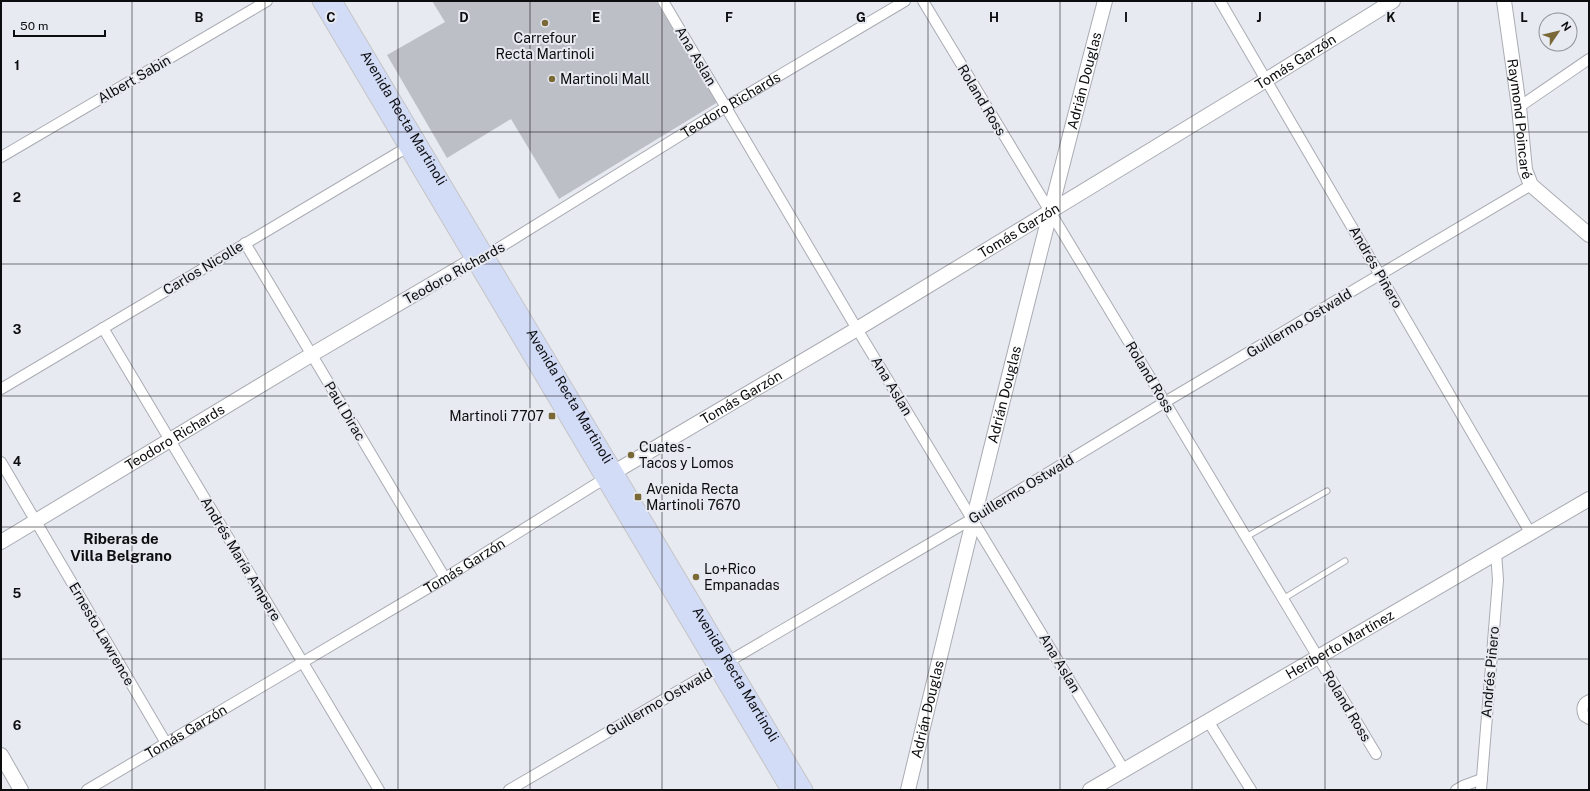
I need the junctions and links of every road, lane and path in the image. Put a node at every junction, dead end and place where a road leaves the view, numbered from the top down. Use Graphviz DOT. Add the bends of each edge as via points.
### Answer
graph roads {
  1 [pos="267,1"];
  2 [pos="320,1"];
  3 [pos="334,1"];
  4 [pos="662,1"];
  5 [pos="905,1"];
  6 [pos="923,1"];
  7 [pos="1105,1"];
  8 [pos="1220,1"];
  9 [pos="1393,1"];
  10 [pos="1504,1"];
  11 [pos="1589,59"];
  12 [pos="1266,80"];
  13 [pos="726,107"];
  14 [pos="1519,107"];
  15 [pos="406,148"];
  16 [pos="1,157"];
  17 [pos="1531,185"];
  18 [pos="1049,211"];
  19 [pos="1589,235"];
  20 [pos="245,243"];
  21 [pos="480,258"];
  22 [pos="1381,275"];
  23 [pos="103,328"];
  24 [pos="857,329"];
  25 [pos="311,355"];
  26 [pos="1,389"];
  27 [pos="1166,402"];
  28 [pos="170,440"];
  29 [pos="1,462"];
  30 [pos="610,475"];
  31 [pos="1327,491"];
  32 [pos="1589,499"];
  33 [pos="972,519"];
  34 [pos="36,521"];
  35 [pos="1532,534"];
  36 [pos="1246,537"];
  37 [pos="1,542"];
  38 [pos="1496,553"];
  39 [pos="1344,561"];
  40 [pos="445,578"];
  41 [pos="1283,599"];
  42 [pos="1318,658"];
  43 [pos="303,662"];
  44 [pos="723,664"];
  45 [pos="1589,700"];
  46 [pos="1589,719"];
  47 [pos="1208,721"];
  48 [pos="166,743"];
  49 [pos="1376,754"];
  50 [pos="1,755"];
  51 [pos="1124,770"];
  52 [pos="1482,779"];
  53 [pos="1094,789"];
  54 [pos="21,790"];
  55 [pos="87,790"];
  56 [pos="379,790"];
  57 [pos="509,790"];
  58 [pos="789,790"];
  59 [pos="805,790"];
  60 [pos="908,790"];
  61 [pos="1251,790"];
  62 [pos="1456,790"];
  63 [pos="1481,790"];
  1 -- 16 [label="street, Albert Sabin"];
  2 -- 15 [label="main road, Avenida Recta Martinoli"];
  3 -- 21 [label="main road, Avenida Recta Martinoli"];
  4 -- 13 [label="street, Ana Aslan"];
  5 -- 13 [label="street, Teodoro Richards"];
  6 -- 18 [label="street, Roland Ross"];
  7 -- 18 [label="street, Adrián Douglas"];
  8 -- 12 [label="street, Andrés Piñero"];
  9 -- 12 [label="street, Tomás Garzón"];
  10 -- 14 [label="street, Raymond Poincaré"];
  11 -- 14 [label="street"];
  12 -- 18 [label="street, Tomás Garzón"];
  12 -- 22 [label="street, Andrés Piñero"];
  13 -- 21 [label="street, Teodoro Richards"];
  13 -- 24 [label="street, Ana Aslan"];
  14 -- 17 [label="street, Raymond Poincaré" via="1525,170"];
  15 -- 20 [label="street, Carlos Nicolle"];
  15 -- 21 [label="main road, Avenida Recta Martinoli"];
  17 -- 19 [label="street, Raymond Poincaré"];
  17 -- 22 [label="street, Guillermo Ostwald"];
  18 -- 24 [label="street, Tomás Garzón"];
  18 -- 27 [label="street, Roland Ross"];
  18 -- 33 [label="street, Adrián Douglas"];
  20 -- 23 [label="street, Carlos Nicolle"];
  20 -- 25 [label="street, Paul Dirac"];
  21 -- 25 [label="street, Teodoro Richards"];
  21 -- 30 [label="main road, Avenida Recta Martinoli"];
  22 -- 27 [label="street, Guillermo Ostwald"];
  22 -- 35 [label="street, Andrés Piñero"];
  23 -- 26 [label="street, Carlos Nicolle"];
  23 -- 28 [label="street, Andrés María Ampere"];
  24 -- 30 [label="street, Tomás Garzón"];
  24 -- 33 [label="street, Ana Aslan"];
  25 -- 28 [label="street, Teodoro Richards"];
  25 -- 40 [label="street, Paul Dirac"];
  27 -- 33 [label="street, Guillermo Ostwald"];
  27 -- 36 [label="street, Roland Ross"];
  28 -- 34 [label="street, Teodoro Richards"];
  28 -- 43 [label="street, Andrés María Ampere"];
  29 -- 34 [label="street, Ernesto Lawrence"];
  30 -- 40 [label="street, Tomás Garzón"];
  30 -- 44 [label="main road, Avenida Recta Martinoli"];
  31 -- 36 [label="lane"];
  32 -- 35 [label="street, Heriberto Martínez"];
  33 -- 44 [label="street, Guillermo Ostwald"];
  33 -- 51 [label="street, Ana Aslan"];
  33 -- 60 [label="street, Adrián Douglas"];
  34 -- 37 [label="street, Teodoro Richards"];
  34 -- 48 [label="street, Ernesto Lawrence"];
  35 -- 38 [label="street, Heriberto Martínez"];
  36 -- 41 [label="street, Roland Ross"];
  38 -- 42 [label="street, Heriberto Martínez"];
  38 -- 52 [label="street, Andrés Piñero" via="1498,580"];
  39 -- 41 [label="lane"];
  40 -- 43 [label="street, Tomás Garzón"];
  41 -- 42 [label="street, Roland Ross"];
  42 -- 47 [label="street, Heriberto Martínez"];
  42 -- 49 [label="street, Roland Ross"];
  43 -- 48 [label="street, Tomás Garzón"];
  43 -- 56 [label="street, Andrés María Ampere"];
  44 -- 57 [label="street, Guillermo Ostwald"];
  44 -- 58 [label="main road, Avenida Recta Martinoli"];
  44 -- 59 [label="main road, Avenida Recta Martinoli"];
  45 -- 46 [label="street" via="1582,709 1584,716"];
  47 -- 51 [label="street, Heriberto Martínez"];
  47 -- 61 [label="street"];
  48 -- 55 [label="street, Tomás Garzón"];
  50 -- 54 [label="street"];
  51 -- 53 [label="street, Heriberto Martínez"];
  52 -- 62 [label="street"];
  52 -- 63 [label="street, Andrés Piñero"];
}
